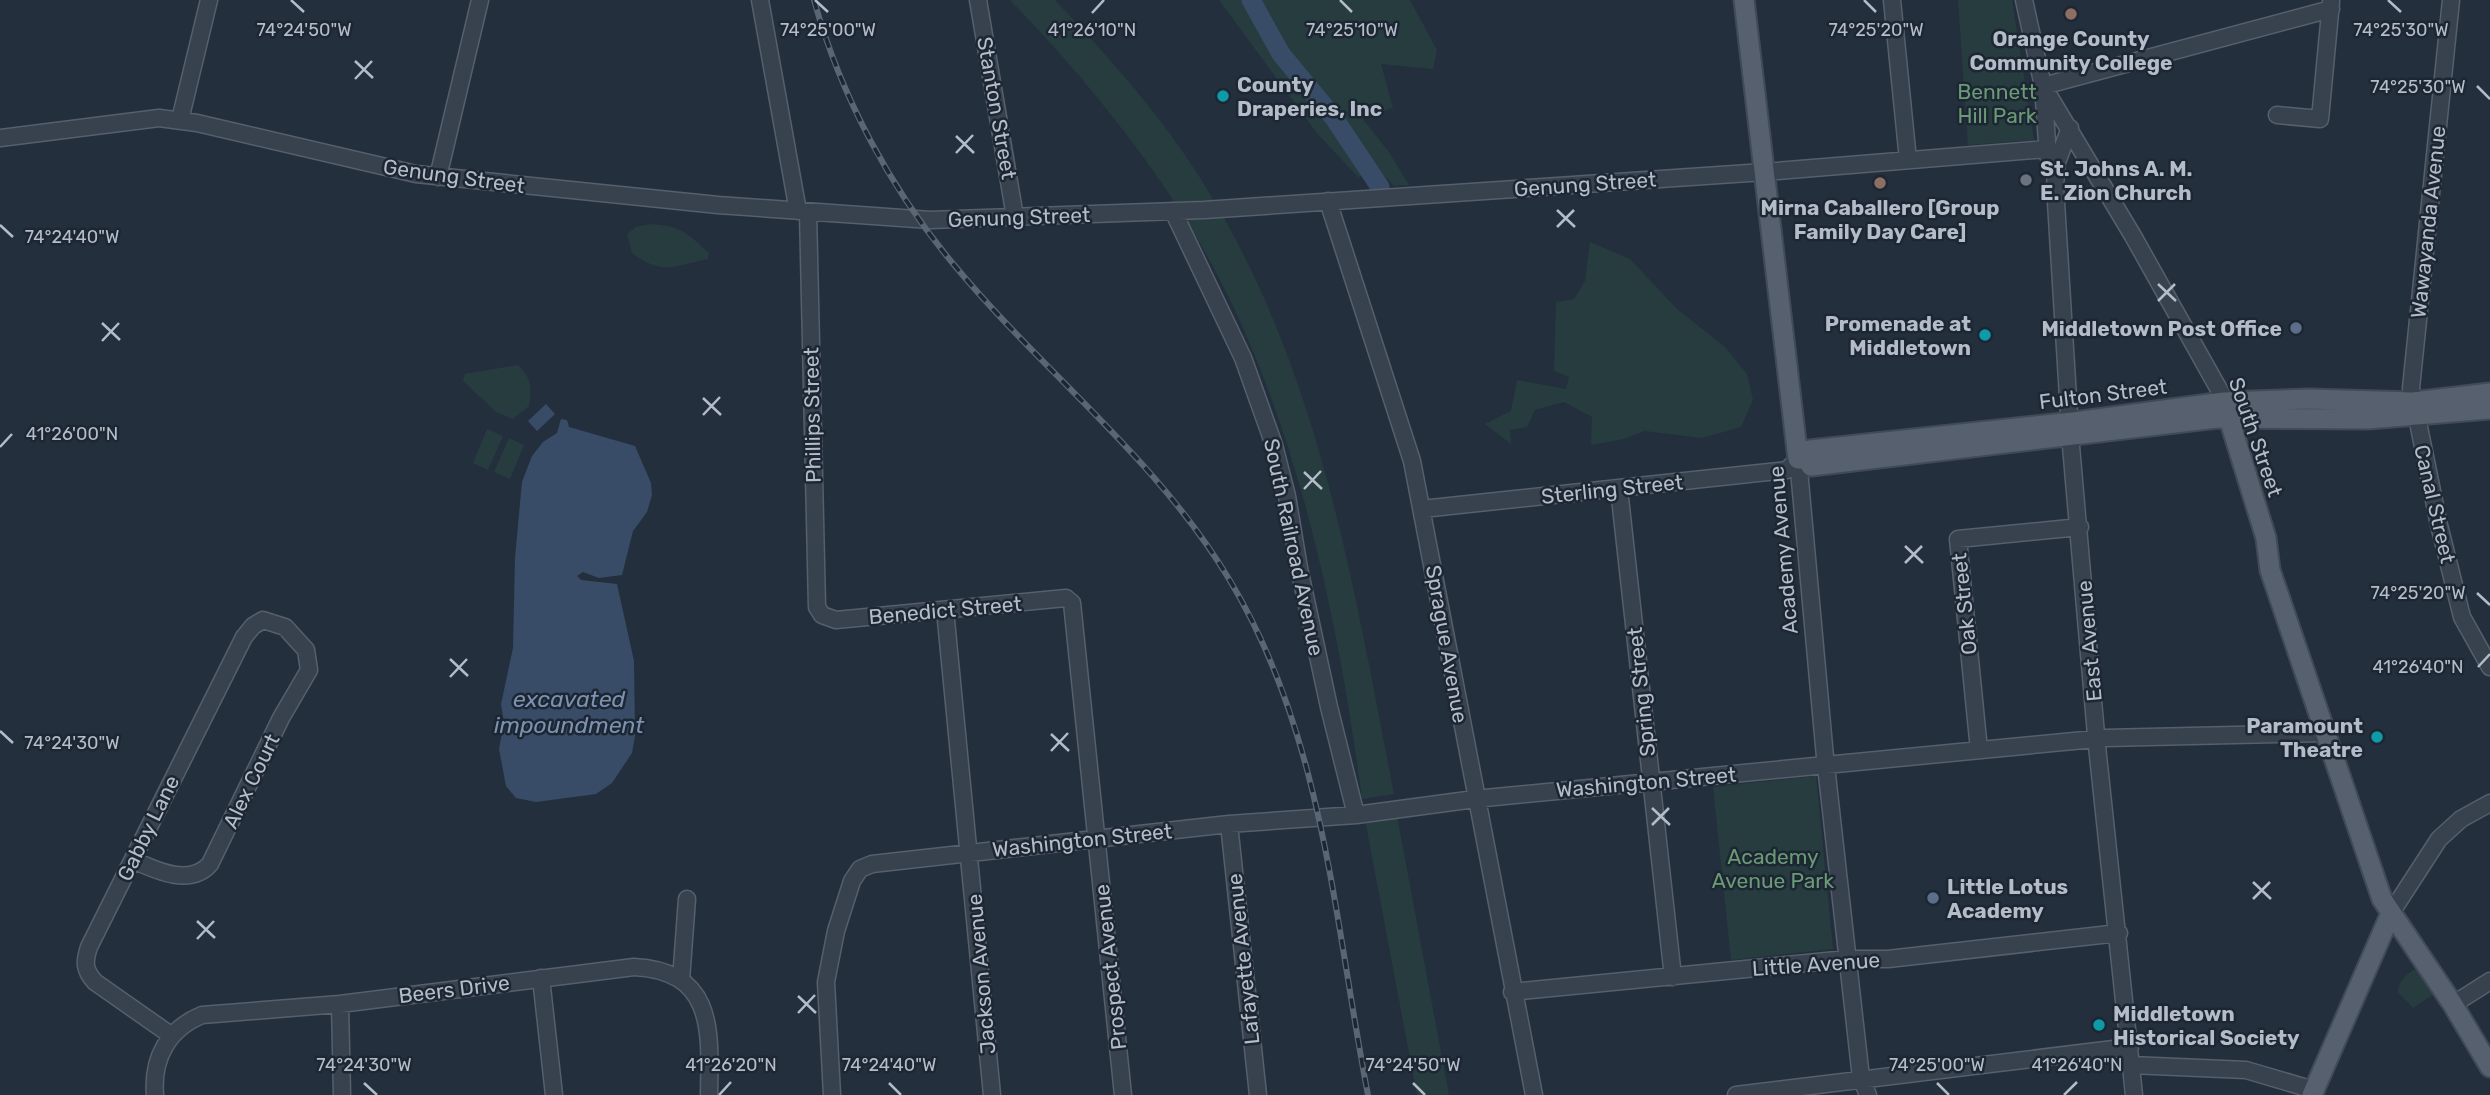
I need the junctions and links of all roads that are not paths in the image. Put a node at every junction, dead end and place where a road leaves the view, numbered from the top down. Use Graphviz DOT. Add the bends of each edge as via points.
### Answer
graph roads {
  1 [pos="209,0"];
  2 [pos="480,0"];
  3 [pos="760,0"];
  4 [pos="978,0"];
  5 [pos="1744,0"];
  6 [pos="1892,0"];
  7 [pos="2024,0"];
  8 [pos="2451,0"];
  9 [pos="2331,5"];
  10 [pos="2043,86"];
  11 [pos="2277,116"];
  12 [pos="180,120"];
  13 [pos="2070,128"];
  14 [pos="0,138"];
  15 [pos="2046,149"];
  16 [pos="1908,160"];
  17 [pos="1764,172"];
  18 [pos="438,177"];
  19 [pos="2055,186"];
  20 [pos="1328,201"];
  21 [pos="1173,211"];
  22 [pos="803,212"];
  23 [pos="1016,217"];
  24 [pos="2490,393"];
  25 [pos="2415,409"];
  26 [pos="2490,409"];
  27 [pos="2227,411"];
  28 [pos="2070,430"];
  29 [pos="1802,459"];
  30 [pos="1619,489"];
  31 [pos="1422,509"];
  32 [pos="2080,527"];
  33 [pos="1069,599"];
  34 [pos="945,610"];
  35 [pos="822,615"];
  36 [pos="285,627"];
  37 [pos="2490,667"];
  38 [pos="2324,733"];
  39 [pos="2097,740"];
  40 [pos="1979,750"];
  41 [pos="1826,765"];
  42 [pos="1651,782"];
  43 [pos="1475,799"];
  44 [pos="2490,803"];
  45 [pos="1356,815"];
  46 [pos="1229,824"];
  47 [pos="1097,839"];
  48 [pos="970,852"];
  49 [pos="133,860"];
  50 [pos="687,899"];
  51 [pos="2391,913"];
  52 [pos="2119,933"];
  53 [pos="1847,959"];
  54 [pos="1673,977"];
  55 [pos="541,978"];
  56 [pos="681,980"];
  57 [pos="2490,981"];
  58 [pos="1512,992"];
  59 [pos="2460,1000"];
  60 [pos="340,1004"];
  61 [pos="172,1036"];
  62 [pos="2130,1047"];
  63 [pos="2131,1065"];
  64 [pos="2490,1067"];
  65 [pos="1861,1078"];
  66 [pos="2313,1093"];
  67 [pos="155,1095"];
  68 [pos="342,1095"];
  69 [pos="554,1095"];
  70 [pos="709,1095"];
  71 [pos="832,1095"];
  72 [pos="992,1095"];
  73 [pos="1123,1095"];
  74 [pos="1258,1095"];
  75 [pos="1534,1095"];
  76 [pos="1736,1095"];
  77 [pos="1868,1095"];
  78 [pos="2134,1095"];
  1 -- 12 [label="street"];
  2 -- 18 [label="street"];
  3 -- 22 [label="street, Phillips Street"];
  4 -- 23 [label="street, Stanton Street"];
  5 -- 17 [label="main road, Academy Avenue"];
  6 -- 16 [label="street"];
  7 -- 10 [label="street, South Street"];
  8 -- 25 [label="street, Wawayanda Avenue" via="2411,388"];
  9 -- 10 [label="street"];
  9 -- 11 [label="street" via="2320,119"];
  10 -- 13 [label="street, South Street"];
  10 -- 15 [label="street, East Avenue"];
  12 -- 14 [label="street, Genung Street" via="122,120"];
  12 -- 18 [label="street, Genung Street"];
  13 -- 19 [label="street, East Avenue" via="2057,162"];
  13 -- 27 [label="street, South Street"];
  15 -- 16 [label="street, Genung Street"];
  15 -- 19 [label="street, East Avenue"];
  16 -- 17 [label="street, Genung Street"];
  17 -- 20 [label="street, Genung Street"];
  17 -- 29 [label="main road, Academy Avenue"];
  18 -- 22 [label="street, Genung Street"];
  19 -- 28 [label="street, East Avenue"];
  20 -- 21 [label="street, Genung Street"];
  20 -- 31 [label="street, Sprague Avenue" via="1412,461"];
  21 -- 23 [label="street, Genung Street"];
  21 -- 45 [label="street, South Railroad Avenue" via="1239,349 1274,445 1326,696"];
  22 -- 23 [label="street, Genung Street" via="930,220"];
  22 -- 35 [label="street, Phillips Street" via="816,603"];
  24 -- 25 [label="main road, Fulton Street"];
  25 -- 26 [label="main road, Fulton Street"];
  25 -- 27 [label="main road, Fulton Street" via="2309,399"];
  25 -- 37 [label="street, Canal Street" via="2462,617"];
  27 -- 28 [label="main road, Fulton Street"];
  27 -- 38 [label="main road, South Street" via="2266,538 2270,570"];
  28 -- 29 [label="main road, Fulton Street" via="1810,450"];
  28 -- 32 [label="street, East Avenue"];
  29 -- 30 [label="street, Sterling Street" via="1787,470"];
  29 -- 41 [label="street, Academy Avenue"];
  30 -- 31 [label="street, Sterling Street"];
  30 -- 42 [label="street, Spring Street"];
  31 -- 43 [label="street, Sprague Avenue"];
  32 -- 39 [label="street, East Avenue"];
  32 -- 40 [label="street, Oak Street" via="1958,539"];
  33 -- 34 [label="street, Benedict Street"];
  33 -- 47 [label="street, Prospect Avenue" via="1074,610"];
  34 -- 35 [label="street, Benedict Street" via="835,620"];
  34 -- 48 [label="street, Jackson Avenue"];
  36 -- 49 [label="street, Gabby Lane" via="263,620 244,637"];
  36 -- 49 [label="street, Alex Court" via="306,650 309,670 211,864 199,873 171,875"];
  38 -- 39 [label="street, Washington Street"];
  38 -- 51 [label="main road, South Street" via="2382,899"];
  39 -- 40 [label="street, Washington Street"];
  39 -- 52 [label="street, East Avenue"];
  40 -- 41 [label="street, Washington Street"];
  41 -- 42 [label="street, Washington Street"];
  41 -- 53 [label="street, Academy Avenue"];
  42 -- 43 [label="street, Washington Street"];
  42 -- 54 [label="street, Spring Street"];
  43 -- 45 [label="street, Washington Street"];
  43 -- 58 [label="street, Sprague Avenue"];
  44 -- 51 [label="street" via="2461,819 2439,839"];
  45 -- 46 [label="street, Washington Street"];
  46 -- 47 [label="street, Washington Street"];
  46 -- 74 [label="street, Lafayette Avenue"];
  47 -- 48 [label="street, Washington Street"];
  47 -- 73 [label="street, Prospect Avenue"];
  48 -- 71 [label="street" via="872,864 856,874 827,967"];
  48 -- 72 [label="street, Jackson Avenue"];
  49 -- 61 [label="street, Gabby Lane" via="89,947 86,971"];
  50 -- 56 [label="street"];
  51 -- 64 [label="main road, South Street"];
  51 -- 66 [label="main road"];
  52 -- 53 [label="street, Little Avenue" via="1888,959"];
  52 -- 62 [label="street, East Avenue"];
  53 -- 54 [label="street, Little Avenue"];
  53 -- 65 [label="street, Academy Avenue"];
  54 -- 58 [label="street, Little Avenue"];
  55 -- 56 [label="street, Beers Drive" via="634,967 658,970"];
  55 -- 60 [label="street, Beers Drive"];
  55 -- 69 [label="street"];
  56 -- 70 [label="street" via="700,1002 708,1022"];
  57 -- 59 [label="street"];
  58 -- 75 [label="street, Sprague Avenue"];
  60 -- 61 [label="street, Beers Drive" via="202,1015 183,1023"];
  60 -- 68 [label="street"];
  61 -- 67 [label="street, Beers Drive" via="156,1065"];
  62 -- 63 [label="street, East Avenue"];
  62 -- 65 [label="street"];
  63 -- 66 [label="street" via="2246,1070"];
  63 -- 78 [label="street, East Avenue"];
  65 -- 76 [label="street"];
  65 -- 77 [label="street, Academy Avenue"];
}
